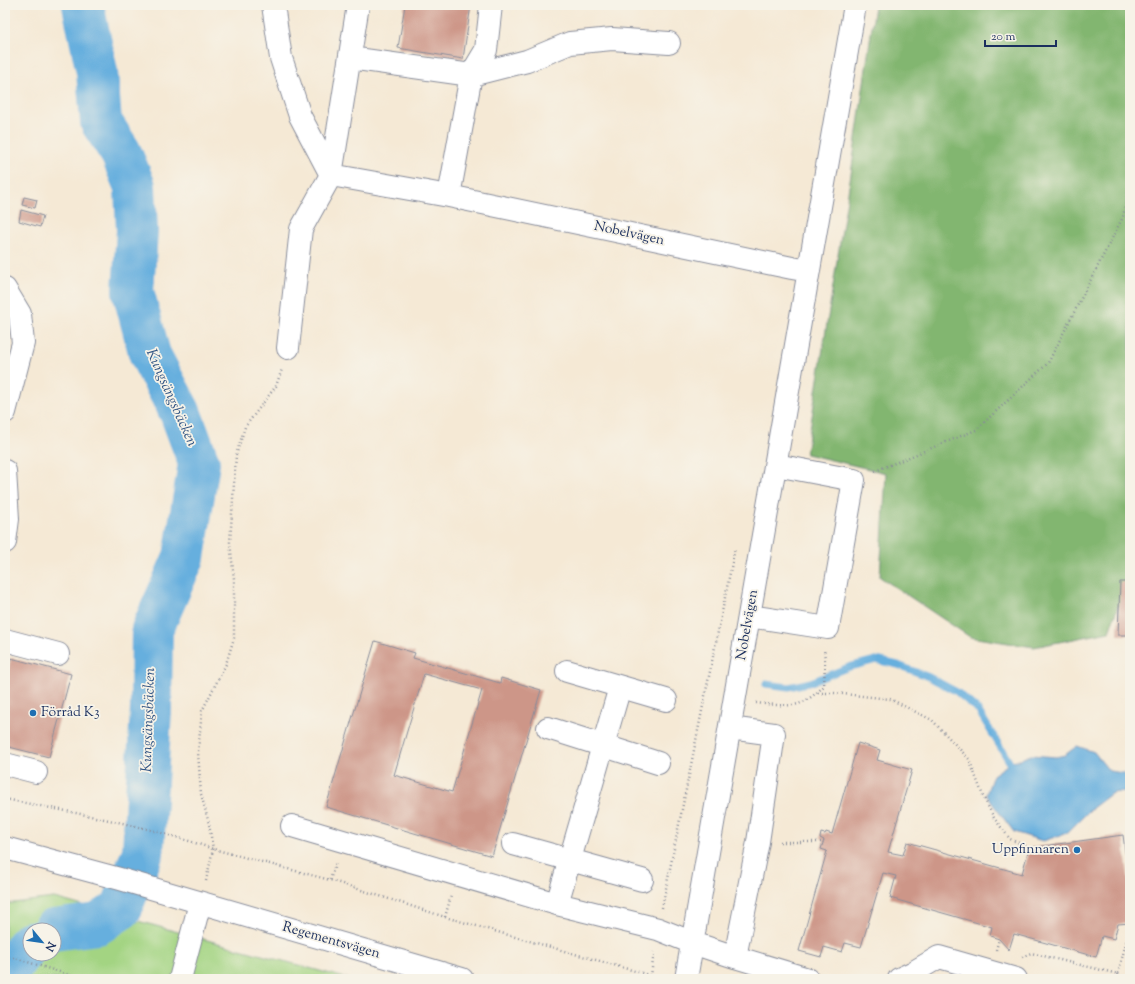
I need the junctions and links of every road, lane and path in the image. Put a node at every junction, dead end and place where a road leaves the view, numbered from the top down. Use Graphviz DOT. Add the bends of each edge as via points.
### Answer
graph roads {
  1 [pos="273,5"];
  2 [pos="358,5"];
  3 [pos="491,5"];
  4 [pos="855,5"];
  5 [pos="669,43"];
  6 [pos="350,58"];
  7 [pos="471,75"];
  8 [pos="331,175"];
  9 [pos="1130,182"];
  10 [pos="449,196"];
  11 [pos="809,271"];
  12 [pos="5,289"];
  13 [pos="288,348"];
  14 [pos="5,412"];
  15 [pos="776,465"];
  16 [pos="5,471"];
  17 [pos="854,480"];
  18 [pos="6,518"];
  19 [pos="5,542"];
  20 [pos="749,616"];
  21 [pos="5,640"];
  22 [pos="58,654"];
  23 [pos="826,661"];
  24 [pos="567,671"];
  25 [pos="620,686"];
  26 [pos="818,693"];
  27 [pos="666,700"];
  28 [pos="735,700"];
  29 [pos="548,728"];
  30 [pos="730,728"];
  31 [pos="603,745"];
  32 [pos="658,762"];
  33 [pos="5,764"];
  34 [pos="36,772"];
  35 [pos="5,799"];
  36 [pos="292,826"];
  37 [pos="758,842"];
  38 [pos="823,842"];
  39 [pos="513,844"];
  40 [pos="5,848"];
  41 [pos="1030,848"];
  42 [pos="214,849"];
  43 [pos="570,860"];
  44 [pos="642,880"];
  45 [pos="200,903"];
  46 [pos="557,904"];
  47 [pos="1130,927"];
  48 [pos="693,943"];
  49 [pos="735,957"];
  50 [pos="5,958"];
  51 [pos="989,971"];
  52 [pos="1118,974"];
  53 [pos="82,979"];
  54 [pos="180,979"];
  55 [pos="462,979"];
  56 [pos="662,979"];
  57 [pos="686,979"];
  58 [pos="808,979"];
  59 [pos="900,979"];
  60 [pos="1016,979"];
  61 [pos="1120,979"];
  1 -- 8 [label="street" via="281,58 300,116"];
  2 -- 6 [label="street"];
  3 -- 7 [label="street" via="486,50"];
  4 -- 11 [label="street, Nobelvägen"];
  5 -- 7 [label="street" via="612,39 570,43 527,61"];
  6 -- 7 [label="street"];
  6 -- 8 [label="street"];
  7 -- 10 [label="street"];
  8 -- 10 [label="street, Nobelvägen"];
  8 -- 13 [label="street" via="301,229"];
  9 -- 17 [label="path" via="1123,217 1048,363 976,430"];
  10 -- 11 [label="street, Nobelvägen"];
  11 -- 15 [label="street, Nobelvägen"];
  12 -- 14 [label="street" via="20,314 23,343"];
  13 -- 42 [label="path" via="276,386 245,427 236,455 230,542 234,579 234,638 226,664 202,711 198,752 201,794"];
  15 -- 17 [label="street"];
  15 -- 20 [label="street, Nobelvägen"];
  16 -- 18 [label="street"];
  17 -- 20 [label="street" via="828,628"];
  18 -- 19 [label="street"];
  20 -- 28 [label="street, Nobelvägen"];
  21 -- 22 [label="street"];
  23 -- 26 [label="path" via="824,686"];
  24 -- 25 [label="street"];
  25 -- 27 [label="street"];
  25 -- 31 [label="street"];
  26 -- 28 [label="path" via="797,704 774,705"];
  26 -- 41 [label="path" via="890,699 932,720 969,759 983,796 1010,839"];
  28 -- 30 [label="street, Nobelvägen"];
  29 -- 31 [label="street"];
  30 -- 37 [label="street" via="774,734"];
  30 -- 48 [label="street, Nobelvägen"];
  31 -- 32 [label="street"];
  31 -- 43 [label="street"];
  33 -- 34 [label="street"];
  35 -- 42 [label="path" via="108,820"];
  36 -- 46 [label="street"];
  37 -- 38 [label="path"];
  37 -- 49 [label="street"];
  39 -- 43 [label="street"];
  40 -- 45 [label="street, Regementsvägen"];
  42 -- 45 [label="path"];
  42 -- 56 [label="path" via="330,880 445,917"];
  43 -- 44 [label="street"];
  43 -- 46 [label="street"];
  45 -- 54 [label="street"];
  45 -- 55 [label="street, Regementsvägen"];
  46 -- 48 [label="street" via="658,929"];
  47 -- 52 [label="path"];
  48 -- 49 [label="street"];
  48 -- 57 [label="street, Nobelvägen"];
  49 -- 58 [label="street"];
  50 -- 53 [label="path" via="15,958"];
  51 -- 52 [label="path" via="1031,953"];
  51 -- 59 [label="street" via="939,957"];
  51 -- 60 [label="street"];
  52 -- 61 [label="path"];
}
